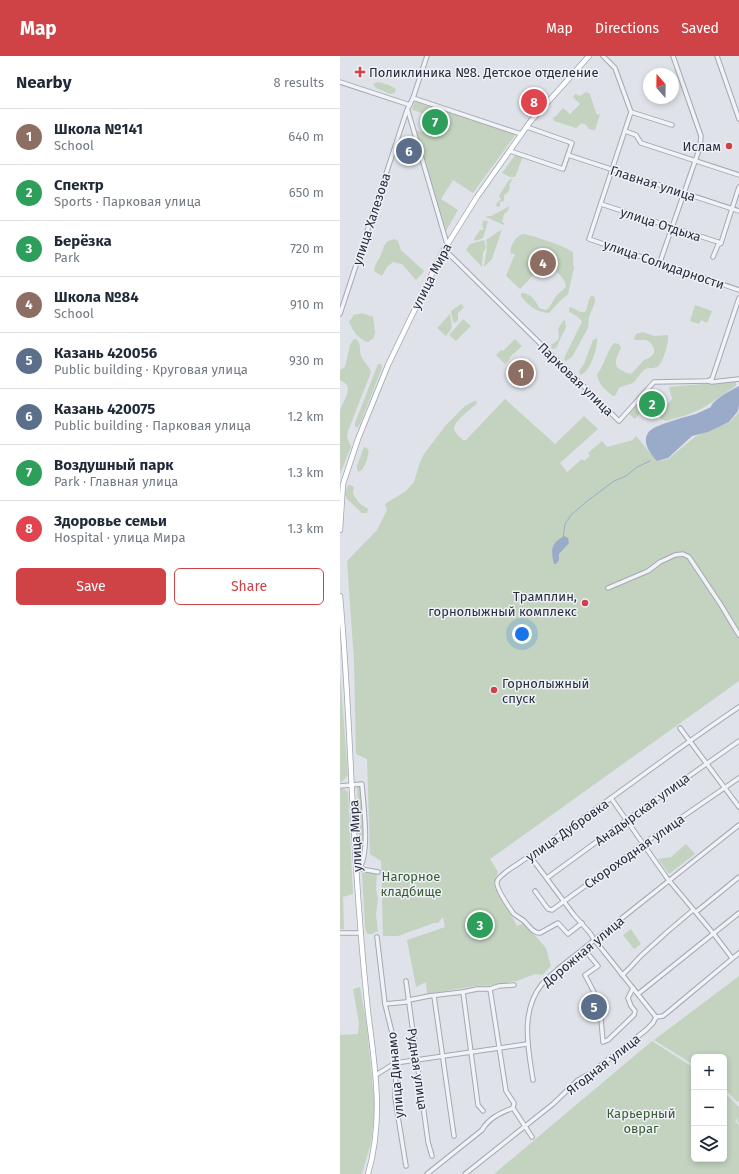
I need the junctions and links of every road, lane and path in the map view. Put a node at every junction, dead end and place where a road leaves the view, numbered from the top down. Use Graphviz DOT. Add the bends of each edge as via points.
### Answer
graph roads {
  1 [pos="427,56"];
  2 [pos="589,56"];
  3 [pos="603,56"];
  4 [pos="673,56"];
  5 [pos="717,56"];
  6 [pos="340,82"];
  7 [pos="414,98"];
  8 [pos="410,105"];
  9 [pos="407,110"];
  10 [pos="631,112"];
  11 [pos="739,119"];
  12 [pos="672,125"];
  13 [pos="527,127"];
  14 [pos="625,131"];
  15 [pos="521,134"];
  16 [pos="510,151"];
  17 [pos="568,155"];
  18 [pos="694,160"];
  19 [pos="612,170"];
  20 [pos="739,175"];
  21 [pos="739,187"];
  22 [pos="684,193"];
  23 [pos="601,204"];
  24 [pos="732,209"];
  25 [pos="739,211"];
  26 [pos="672,227"];
  27 [pos="721,243"];
  28 [pos="446,247"];
  29 [pos="713,257"];
  30 [pos="660,262"];
  31 [pos="739,290"];
  32 [pos="739,298"];
  33 [pos="340,314"];
  34 [pos="739,379"];
  35 [pos="706,381"];
  36 [pos="341,483"];
  37 [pos="340,530"];
  38 [pos="608,588"];
  39 [pos="340,596"];
  40 [pos="739,635"];
  41 [pos="739,707"];
  42 [pos="680,728"];
  43 [pos="689,740"];
  44 [pos="739,741"];
  45 [pos="706,763"];
  46 [pos="739,778"];
  47 [pos="352,785"];
  48 [pos="340,786"];
  49 [pos="724,788"];
  50 [pos="611,798"];
  51 [pos="739,807"];
  52 [pos="625,821"];
  53 [pos="739,825"];
  54 [pos="643,844"];
  55 [pos="530,856"];
  56 [pos="359,871"];
  57 [pos="378,872"];
  58 [pos="739,877"];
  59 [pos="547,878"];
  60 [pos="669,881"];
  61 [pos="535,891"];
  62 [pos="564,900"];
  63 [pos="694,911"];
  64 [pos="739,912"];
  65 [pos="582,923"];
  66 [pos="340,933"];
  67 [pos="361,933"];
  68 [pos="713,933"];
  69 [pos="377,937"];
  70 [pos="595,940"];
  71 [pos="584,949"];
  72 [pos="739,953"];
  73 [pos="732,958"];
  74 [pos="622,974"];
  75 [pos="406,981"];
  76 [pos="514,985"];
  77 [pos="634,988"];
  78 [pos="490,989"];
  79 [pos="463,992"];
  80 [pos="638,994"];
  81 [pos="434,996"];
  82 [pos="408,1002"];
  83 [pos="385,1004"];
  84 [pos="656,1017"];
  85 [pos="527,1044"];
  86 [pos="499,1049"];
  87 [pos="471,1053"];
  88 [pos="443,1056"];
  89 [pos="416,1059"];
  90 [pos="395,1063"];
  91 [pos="376,1075"];
  92 [pos="533,1080"];
  93 [pos="513,1108"];
  94 [pos="483,1111"];
  95 [pos="524,1125"];
  96 [pos="454,1136"];
  97 [pos="532,1137"];
  98 [pos="432,1156"];
  99 [pos="406,1166"];
  100 [pos="368,1174"];
  101 [pos="427,1174"];
  102 [pos="464,1174"];
  1 -- 7 [label="street, улица Халезова"];
  2 -- 13 [label="main road, улица Мира"];
  3 -- 10 [label="street" via="615,68"];
  4 -- 18 [label="street" via="701,136 700,147"];
  5 -- 11 [label="street"];
  6 -- 8 [label="street"];
  7 -- 8 [label="street, улица Халезова"];
  7 -- 15 [label="street"];
  8 -- 9 [label="street, улица Халезова"];
  9 -- 28 [label="street, Парковая улица"];
  9 -- 33 [label="street, улица Халезова"];
  10 -- 12 [label="street"];
  10 -- 14 [label="street"];
  13 -- 15 [label="main road, улица Мира"];
  13 -- 17 [label="street" via="572,143"];
  14 -- 18 [label="street" via="636,135 641,143"];
  14 -- 19 [label="street"];
  15 -- 16 [label="main road, улица Мира"];
  16 -- 17 [label="street" via="562,169"];
  16 -- 28 [label="main road, улица Мира"];
  17 -- 19 [label="street, Главная улица"];
  18 -- 20 [label="street"];
  18 -- 22 [label="street"];
  19 -- 22 [label="street, Главная улица"];
  19 -- 23 [label="street"];
  21 -- 24 [label="street"];
  22 -- 24 [label="street, Главная улица"];
  22 -- 26 [label="street"];
  23 -- 26 [label="street, улица Отдыха"];
  23 -- 30 [label="street, улица Солидарности" via="589,239"];
  24 -- 25 [label="street, Главная улица"];
  24 -- 27 [label="street"];
  26 -- 27 [label="street, улица Отдыха"];
  26 -- 30 [label="street"];
  27 -- 29 [label="street"];
  28 -- 35 [label="street, Парковая улица" via="619,421 654,382"];
  28 -- 36 [label="main road, улица Мира" via="388,365"];
  30 -- 31 [label="street, улица Солидарности"];
  32 -- 35 [label="street" via="713,378"];
  34 -- 35 [label="street"];
  36 -- 37 [label="main road, улица Мира"];
  38 -- 40 [label="street" via="648,571 675,555 682,554 689,557"];
  39 -- 47 [label="main road, улица Мира"];
  41 -- 43 [label="street, улица Дубровка"];
  42 -- 43 [label="street"];
  43 -- 45 [label="street"];
  43 -- 50 [label="street, улица Дубровка"];
  44 -- 45 [label="street, Анадырская улица"];
  45 -- 49 [label="street"];
  45 -- 52 [label="street, Анадырская улица"];
  46 -- 49 [label="street, Скороходная улица"];
  47 -- 48 [label="street"];
  47 -- 56 [label="main road, улица Мира"];
  47 -- 56 [label="street" via="362,784 366,853"];
  49 -- 51 [label="street"];
  49 -- 54 [label="street, Скороходная улица"];
  50 -- 52 [label="street"];
  50 -- 55 [label="street, улица Дубровка"];
  52 -- 54 [label="street"];
  52 -- 59 [label="street, Анадырская улица"];
  53 -- 60 [label="street, Дорожная улица"];
  54 -- 60 [label="street"];
  54 -- 62 [label="street, Скороходная улица"];
  55 -- 59 [label="street"];
  55 -- 65 [label="street, улица Дубровка" via="507,871 496,883 514,914 537,933 558,923 568,934"];
  56 -- 57 [label="street"];
  56 -- 67 [label="main road, улица Мира"];
  58 -- 63 [label="street"];
  59 -- 62 [label="street"];
  60 -- 63 [label="street"];
  60 -- 70 [label="street, Дорожная улица"];
  61 -- 62 [label="street, Скороходная улица" via="550,911"];
  62 -- 65 [label="street"];
  63 -- 68 [label="street"];
  63 -- 74 [label="street" via="662,935"];
  64 -- 68 [label="street"];
  65 -- 70 [label="street"];
  66 -- 67 [label="street"];
  67 -- 91 [label="main road, улица Мира"];
  68 -- 73 [label="street"];
  68 -- 80 [label="street"];
  69 -- 83 [label="street, улица Динамо"];
  70 -- 71 [label="street, Дорожная улица"];
  70 -- 74 [label="street"];
  71 -- 77 [label="street" via="598,966 585,975 597,1001 603,1042 634,1016 635,1011 628,998"];
  71 -- 85 [label="street, Дорожная улица" via="538,989 530,1006"];
  72 -- 73 [label="street, Ягодная улица"];
  73 -- 84 [label="street, Ягодная улица" via="663,1016"];
  74 -- 77 [label="street"];
  75 -- 82 [label="street, Рудная улица"];
  76 -- 78 [label="street"];
  77 -- 80 [label="street"];
  78 -- 79 [label="street"];
  78 -- 86 [label="street"];
  79 -- 81 [label="street"];
  79 -- 87 [label="street"];
  80 -- 84 [label="street"];
  81 -- 82 [label="street"];
  81 -- 88 [label="street"];
  82 -- 83 [label="street"];
  82 -- 89 [label="street, Рудная улица"];
  83 -- 90 [label="street, улица Динамо" via="393,1037"];
  84 -- 95 [label="street, Ягодная улица" via="646,1030 591,1073 578,1080 553,1104"];
  85 -- 86 [label="street"];
  85 -- 92 [label="street, Дорожная улица"];
  86 -- 87 [label="street"];
  86 -- 93 [label="street" via="506,1091 514,1103"];
  87 -- 88 [label="street"];
  87 -- 94 [label="street" via="478,1105"];
  88 -- 89 [label="street"];
  88 -- 96 [label="street"];
  89 -- 90 [label="street"];
  89 -- 98 [label="street, Рудная улица"];
  90 -- 91 [label="street"];
  90 -- 99 [label="street, улица Динамо" via="395,1098"];
  91 -- 100 [label="main road, улица Мира" via="378,1113"];
  93 -- 95 [label="street"];
  93 -- 101 [label="street" via="487,1122 482,1130"];
  95 -- 97 [label="street"];
  95 -- 102 [label="street, Ягодная улица"];
}
